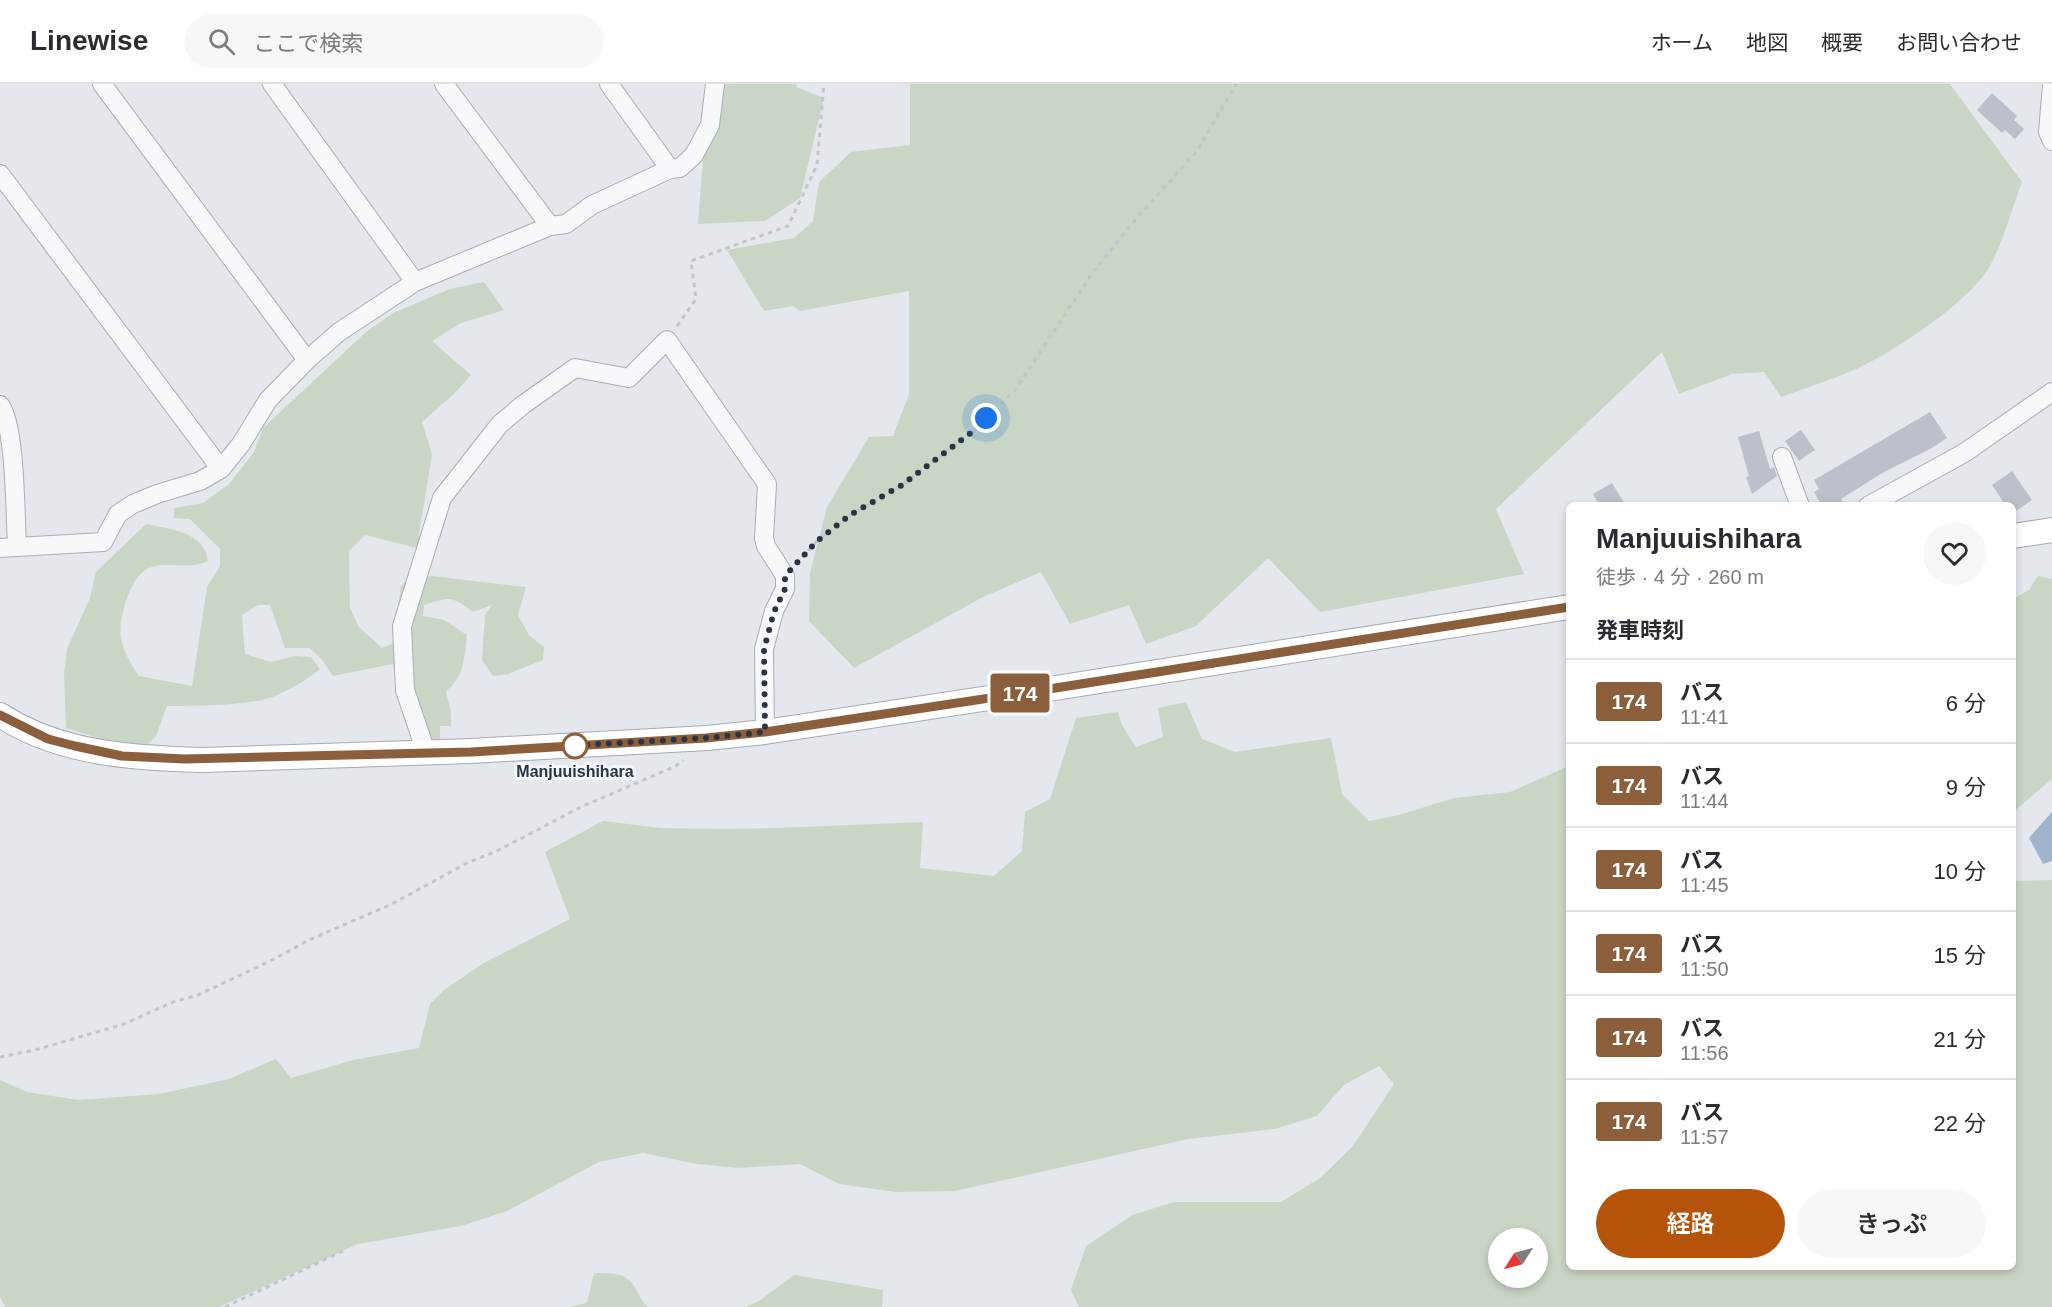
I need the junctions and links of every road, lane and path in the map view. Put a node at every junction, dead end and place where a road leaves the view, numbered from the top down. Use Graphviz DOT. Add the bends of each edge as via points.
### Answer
graph roads {
  1 [pos="102,84"];
  2 [pos="272,84"];
  3 [pos="444,84"];
  4 [pos="609,84"];
  5 [pos="714,84"];
  6 [pos="824,84"];
  7 [pos="1236,84"];
  8 [pos="2052,85"];
  9 [pos="2052,141"];
  10 [pos="670,169"];
  11 [pos="0,174"];
  12 [pos="550,226"];
  13 [pos="415,282"];
  14 [pos="667,340"];
  15 [pos="307,360"];
  16 [pos="2052,392"];
  17 [pos="0,405"];
  18 [pos="1782,457"];
  19 [pos="221,469"];
  20 [pos="1799,502"];
  21 [pos="1875,502"];
  22 [pos="2052,530"];
  23 [pos="2016,536"];
  24 [pos="8,547"];
  25 [pos="785,576"];
  26 [pos="1566,607"];
  27 [pos="0,715"];
  28 [pos="765,732"];
  29 [pos="426,752"];
  30 [pos="684,759"];
  31 [pos="0,1057"];
  32 [pos="343,1251"];
  33 [pos="225,1307"];
  1 -- 15 [label="street"];
  2 -- 13 [label="street"];
  3 -- 12 [label="street"];
  4 -- 10 [label="street"];
  5 -- 10 [label="street" via="710,125 694,155 680,168"];
  6 -- 14 [label="path" via="817,165 788,226 691,261 696,299"];
  7 -- 25 [label="path" via="1197,151 1093,272 1015,390 972,432 816,542"];
  8 -- 9 [label="street" via="2048,132"];
  10 -- 12 [label="street" via="592,204 566,224"];
  11 -- 19 [label="street"];
  12 -- 13 [label="street"];
  13 -- 15 [label="street" via="339,332"];
  14 -- 25 [label="street" via="767,484 764,538"];
  14 -- 29 [label="street" via="629,378 575,368 500,424 442,498 402,626 405,690"];
  15 -- 19 [label="street" via="268,400"];
  16 -- 21 [label="street" via="1964,453"];
  17 -- 24 [label="street" via="10,434"];
  18 -- 20 [label="street"];
  19 -- 24 [label="street" via="200,481 133,504 118,514 103,542"];
  22 -- 23 [label="main road"];
  25 -- 28 [label="street" via="785,589 764,649"];
  26 -- 28 [label="main road"];
  27 -- 29 [label="main road" via="48,739 122,756 202,760"];
  28 -- 29 [label="main road"];
  30 -- 31 [label="path" via="198,995 124,1024"];
  32 -- 33 [label="path"];
}
